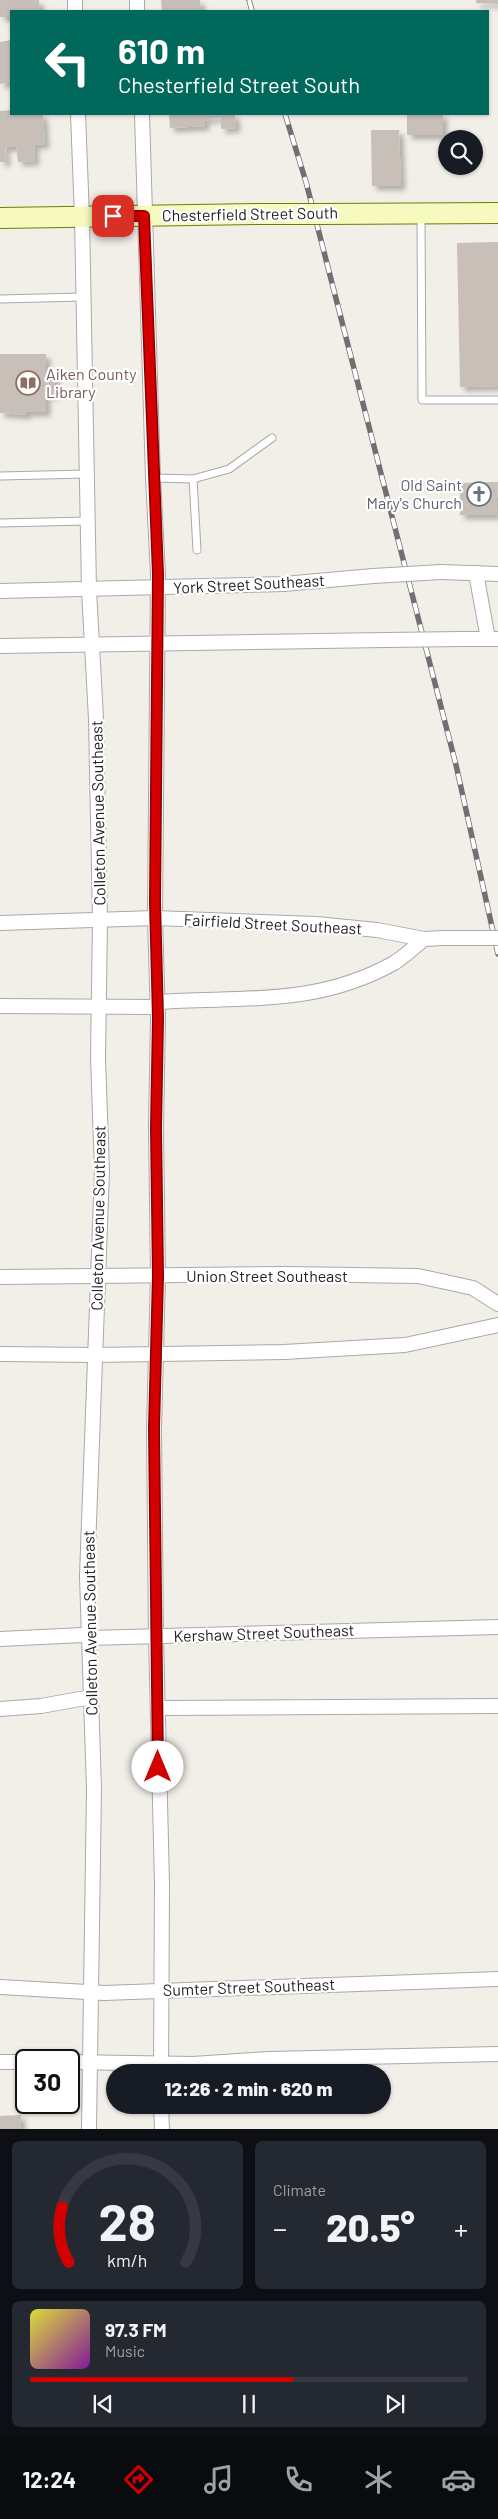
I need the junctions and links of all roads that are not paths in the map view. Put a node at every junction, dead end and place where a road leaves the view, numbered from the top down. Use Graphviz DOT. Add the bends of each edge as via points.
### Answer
graph roads {
  1 [pos="78,115"];
  2 [pos="142,115"];
  3 [pos="421,213"];
  4 [pos="498,213"];
  5 [pos="144,216"];
  6 [pos="82,217"];
  7 [pos="1,218"];
  8 [pos="82,297"];
  9 [pos="0,299"];
  10 [pos="498,400"];
  11 [pos="272,438"];
  12 [pos="86,474"];
  13 [pos="0,476"];
  14 [pos="153,478"];
  15 [pos="194,479"];
  16 [pos="88,521"];
  17 [pos="0,523"];
  18 [pos="197,550"];
  19 [pos="476,573"];
  20 [pos="498,574"];
  21 [pos="158,588"];
  22 [pos="89,590"];
  23 [pos="0,591"];
  24 [pos="493,639"];
  25 [pos="158,644"];
  26 [pos="92,645"];
  27 [pos="0,646"];
  28 [pos="155,918"];
  29 [pos="100,920"];
  30 [pos="0,923"];
  31 [pos="498,938"];
  32 [pos="424,939"];
  33 [pos="157,1004"];
  34 [pos="0,1006"];
  35 [pos="99,1007"];
  36 [pos="158,1276"];
  37 [pos="0,1277"];
  38 [pos="96,1277"];
  39 [pos="498,1304"];
  40 [pos="498,1325"];
  41 [pos="0,1354"];
  42 [pos="156,1354"];
  43 [pos="94,1356"];
  44 [pos="498,1627"];
  45 [pos="156,1636"];
  46 [pos="89,1638"];
  47 [pos="0,1639"];
  48 [pos="91,1697"];
  49 [pos="498,1706"];
  50 [pos="159,1708"];
  51 [pos="0,1709"];
  52 [pos="498,1979"];
  53 [pos="0,1987"];
  54 [pos="163,1990"];
  55 [pos="90,1992"];
  56 [pos="498,2054"];
  57 [pos="0,2062"];
  58 [pos="15,2062"];
  59 [pos="80,2062"];
  60 [pos="88,2062"];
  61 [pos="112,2064"];
  62 [pos="161,2064"];
  63 [pos="214,2064"];
  64 [pos="161,2114"];
  65 [pos="89,2129"];
  66 [pos="162,2129"];
  1 -- 6 [label="street, Colleton Avenue Southeast"];
  2 -- 5 [label="street"];
  3 -- 4 [label="main road, Chesterfield Street South"];
  3 -- 5 [label="main road, Chesterfield Street South, bridge"];
  3 -- 10 [label="lane" via="422,400"];
  5 -- 6 [label="main road, Chesterfield Street South"];
  5 -- 14 [label="street"];
  6 -- 7 [label="main road, Chesterfield Street South"];
  6 -- 8 [label="street, Colleton Avenue Southeast"];
  8 -- 9 [label="lane"];
  8 -- 12 [label="street, Colleton Avenue Southeast"];
  11 -- 15 [label="lane" via="229,469"];
  12 -- 13 [label="lane"];
  12 -- 16 [label="street, Colleton Avenue Southeast"];
  14 -- 15 [label="lane"];
  14 -- 21 [label="street"];
  15 -- 18 [label="lane"];
  16 -- 17 [label="lane"];
  16 -- 22 [label="street, Colleton Avenue Southeast"];
  19 -- 20 [label="street, York Street Southeast"];
  19 -- 21 [label="street, York Street Southeast, bridge" via="441,572 284,584"];
  19 -- 24 [label="street"];
  21 -- 22 [label="street, York Street Southeast"];
  21 -- 25 [label="street"];
  22 -- 23 [label="street, York Street Southeast"];
  22 -- 26 [label="street, Colleton Avenue Southeast"];
  24 -- 25 [label="street, bridge"];
  25 -- 26 [label="street"];
  25 -- 28 [label="street"];
  26 -- 27 [label="street"];
  26 -- 29 [label="street, Colleton Avenue Southeast"];
  28 -- 29 [label="street, Fairfield Street Southeast"];
  28 -- 32 [label="street, Fairfield Street Southeast" via="316,924"];
  28 -- 33 [label="street"];
  29 -- 30 [label="street, Fairfield Street Southeast"];
  29 -- 35 [label="street, Colleton Avenue Southeast"];
  31 -- 32 [label="street, Fairfield Street Southeast, bridge"];
  32 -- 33 [label="street" via="394,962 346,984 319,992"];
  33 -- 35 [label="street"];
  33 -- 36 [label="street"];
  34 -- 35 [label="street"];
  35 -- 38 [label="street, Colleton Avenue Southeast" via="102,1171"];
  36 -- 38 [label="street, Union Street Southeast"];
  36 -- 39 [label="street, Union Street Southeast" via="418,1276 473,1288"];
  36 -- 42 [label="street"];
  37 -- 38 [label="street, Union Street Southeast"];
  38 -- 43 [label="street, Colleton Avenue Southeast"];
  40 -- 42 [label="street" via="405,1345 284,1352"];
  41 -- 43 [label="street"];
  42 -- 43 [label="street"];
  42 -- 45 [label="street"];
  43 -- 46 [label="street, Colleton Avenue Southeast" via="87,1576"];
  44 -- 45 [label="street, Kershaw Street Southeast"];
  45 -- 46 [label="street, Kershaw Street Southeast"];
  45 -- 50 [label="street"];
  46 -- 47 [label="street, Kershaw Street Southeast" via="83,1635"];
  46 -- 48 [label="street, Colleton Avenue Southeast"];
  48 -- 51 [label="street"];
  48 -- 55 [label="street, Colleton Avenue Southeast" via="94,1799"];
  49 -- 50 [label="street"];
  50 -- 54 [label="street"];
  52 -- 54 [label="street, Sumter Street Southeast"];
  53 -- 55 [label="street, Sumter Street Southeast"];
  54 -- 55 [label="street, Sumter Street Southeast"];
  54 -- 62 [label="street"];
  55 -- 60 [label="street, Colleton Avenue Southeast"];
  56 -- 63 [label="street" via="306,2057"];
  57 -- 58 [label="street"];
  59 -- 60 [label="street"];
  60 -- 61 [label="street"];
  60 -- 65 [label="street, Colleton Avenue Southeast"];
  64 -- 66 [label="street"];
}
